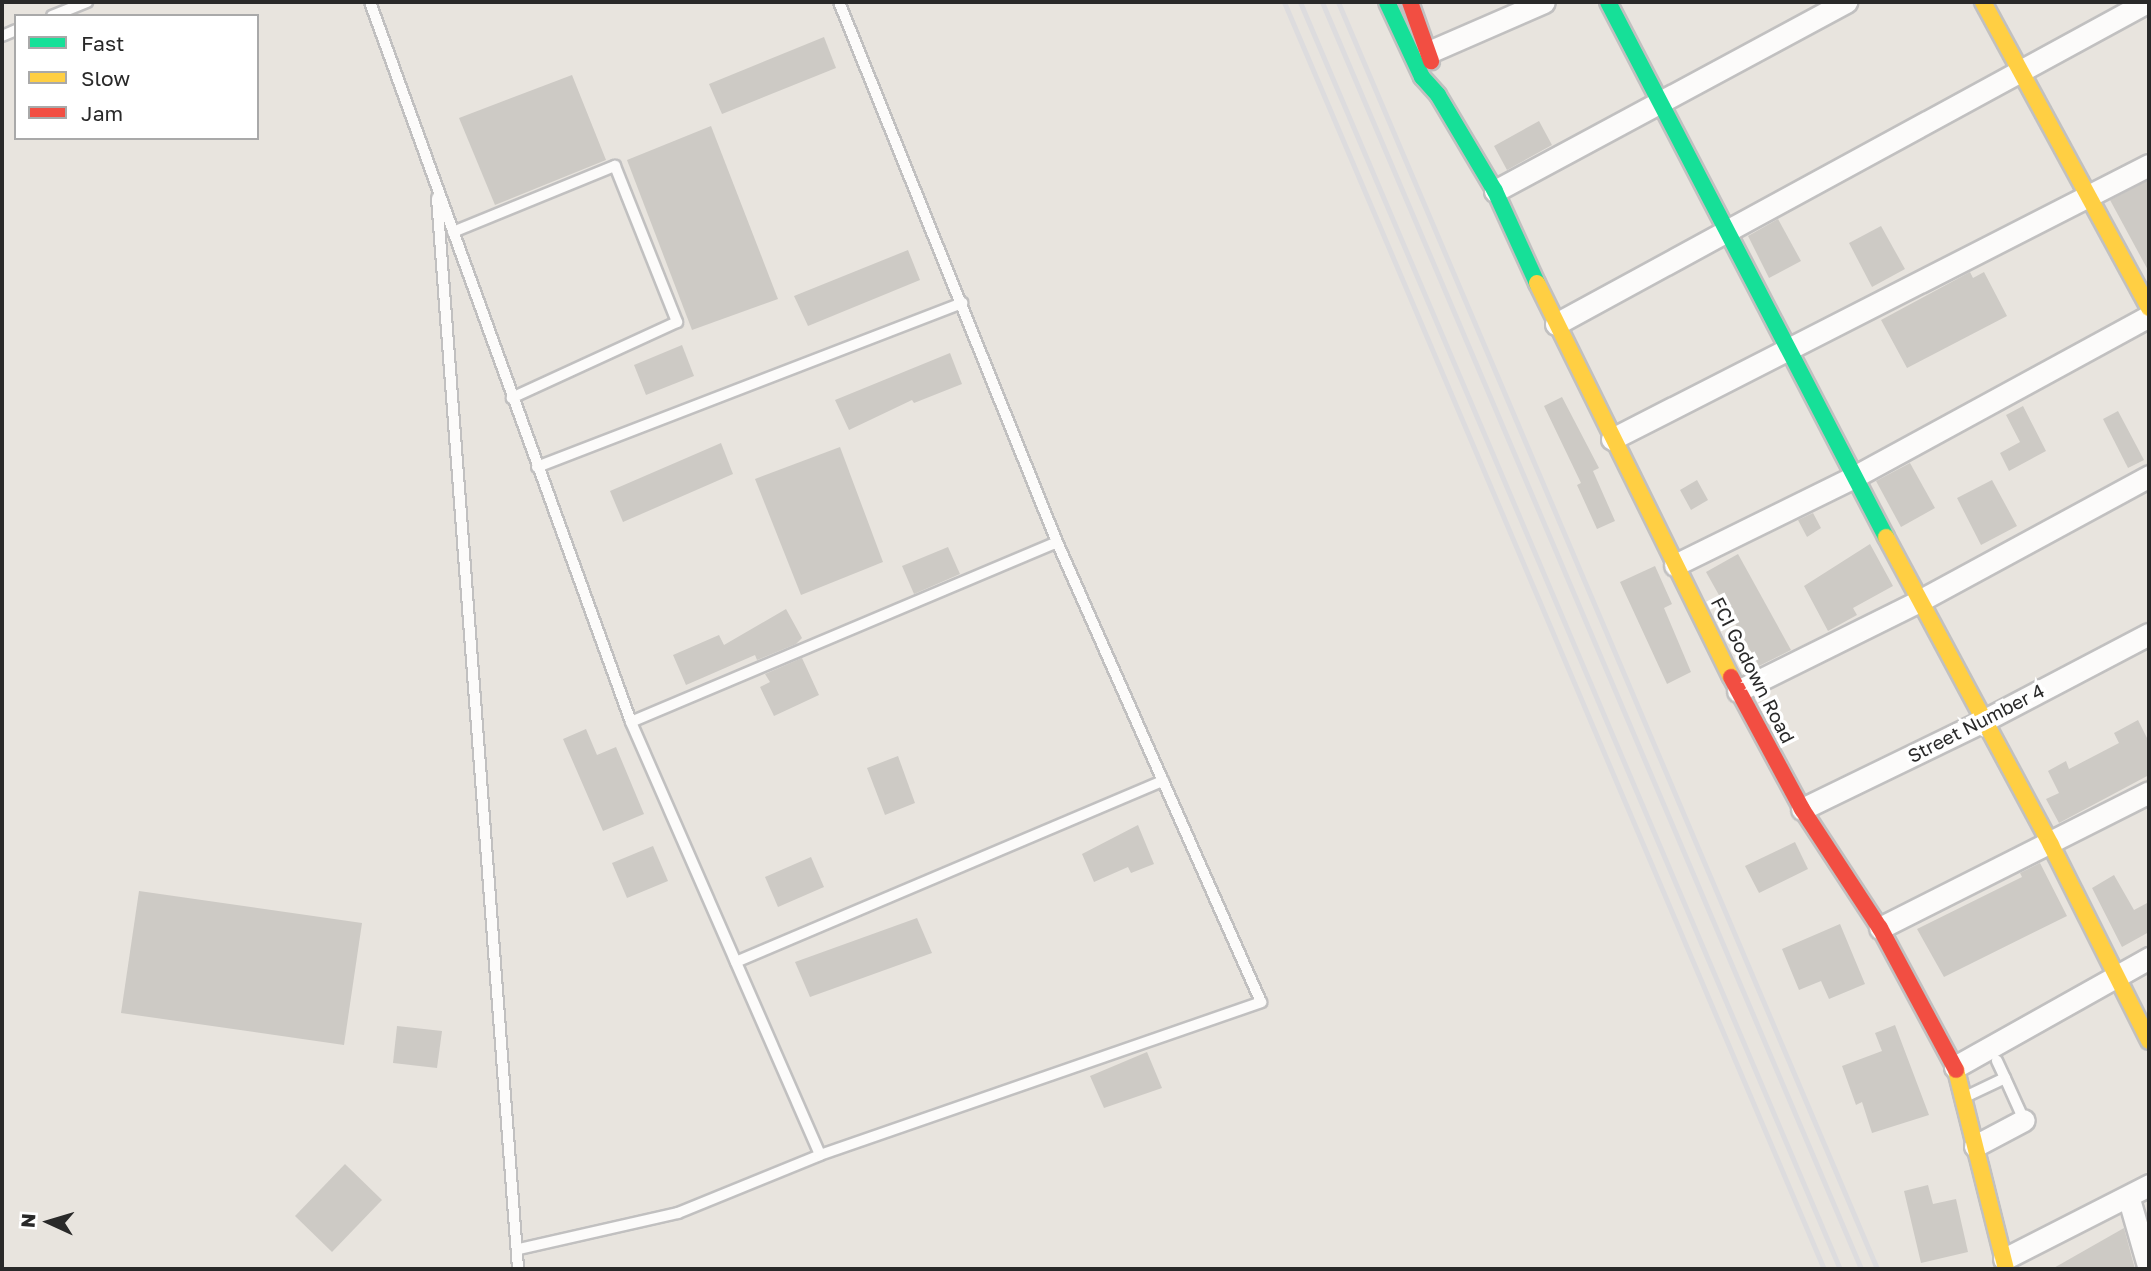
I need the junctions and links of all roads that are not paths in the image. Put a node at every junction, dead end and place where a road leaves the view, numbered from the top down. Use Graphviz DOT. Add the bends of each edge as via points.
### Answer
graph roads {
  1 [pos="87,2"];
  2 [pos="370,2"];
  3 [pos="839,2"];
  4 [pos="1387,2"];
  5 [pos="1410,2"];
  6 [pos="1544,2"];
  7 [pos="1608,2"];
  8 [pos="1846,2"];
  9 [pos="1983,2"];
  10 [pos="2147,2"];
  11 [pos="57,14"];
  12 [pos="1429,52"];
  13 [pos="2020,72"];
  14 [pos="1438,95"];
  15 [pos="1660,102"];
  16 [pos="2149,165"];
  17 [pos="436,185"];
  18 [pos="1495,191"];
  19 [pos="2090,196"];
  20 [pos="453,232"];
  21 [pos="1727,234"];
  22 [pos="962,303"];
  23 [pos="2149,308"];
  24 [pos="2149,316"];
  25 [pos="1556,324"];
  26 [pos="1788,353"];
  27 [pos="512,398"];
  28 [pos="1612,439"];
  29 [pos="537,467"];
  30 [pos="2149,476"];
  31 [pos="1854,477"];
  32 [pos="1057,542"];
  33 [pos="1675,565"];
  34 [pos="1922,600"];
  35 [pos="2149,634"];
  36 [pos="1738,691"];
  37 [pos="1985,720"];
  38 [pos="631,722"];
  39 [pos="1163,781"];
  40 [pos="2149,792"];
  41 [pos="1802,809"];
  42 [pos="2051,845"];
  43 [pos="1880,928"];
  44 [pos="2149,958"];
  45 [pos="736,962"];
  46 [pos="2116,976"];
  47 [pos="2149,1041"];
  48 [pos="1997,1061"];
  49 [pos="1955,1067"];
  50 [pos="2004,1078"];
  51 [pos="1963,1098"];
  52 [pos="2024,1120"];
  53 [pos="1975,1146"];
  54 [pos="820,1155"];
  55 [pos="2149,1185"];
  56 [pos="2129,1199"];
  57 [pos="519,1249"];
  58 [pos="2005,1264"];
  59 [pos="518,1269"];
  60 [pos="2149,1269"];
  1 -- 11 [label="lane"];
  2 -- 17 [label="lane"];
  3 -- 22 [label="lane"];
  4 -- 14 [label="street, FCI Godown Road" via="1415,65"];
  5 -- 12 [label="street, FCI Godown Road"];
  6 -- 12 [label="street"];
  7 -- 15 [label="street"];
  8 -- 15 [label="street"];
  9 -- 13 [label="street"];
  10 -- 13 [label="street"];
  12 -- 14 [label="street, FCI Godown Road"];
  13 -- 19 [label="street"];
  13 -- 21 [label="street"];
  14 -- 18 [label="street, FCI Godown Road"];
  15 -- 18 [label="street"];
  15 -- 21 [label="street"];
  16 -- 19 [label="street"];
  17 -- 20 [label="lane"];
  17 -- 57 [label="lane"];
  18 -- 25 [label="street, FCI Godown Road"];
  19 -- 23 [label="street"];
  19 -- 26 [label="street"];
  20 -- 27 [label="lane"];
  20 -- 27 [label="lane" via="615,166 677,322"];
  21 -- 25 [label="street"];
  21 -- 26 [label="street"];
  22 -- 29 [label="lane"];
  22 -- 32 [label="lane"];
  24 -- 31 [label="street"];
  25 -- 28 [label="street, FCI Godown Road"];
  26 -- 28 [label="street"];
  26 -- 31 [label="street"];
  27 -- 29 [label="lane"];
  28 -- 33 [label="street, FCI Godown Road"];
  29 -- 38 [label="lane"];
  30 -- 34 [label="street"];
  31 -- 33 [label="street"];
  31 -- 34 [label="street"];
  32 -- 38 [label="lane"];
  32 -- 39 [label="lane"];
  33 -- 36 [label="street, FCI Godown Road"];
  34 -- 36 [label="street"];
  34 -- 37 [label="street"];
  35 -- 37 [label="street, Street Number 4"];
  36 -- 41 [label="street, FCI Godown Road"];
  37 -- 41 [label="street, Street Number 4"];
  37 -- 42 [label="street"];
  38 -- 45 [label="lane"];
  39 -- 45 [label="lane"];
  39 -- 54 [label="lane" via="1261,1002"];
  40 -- 42 [label="street"];
  41 -- 43 [label="street, FCI Godown Road"];
  42 -- 43 [label="street"];
  42 -- 46 [label="street"];
  43 -- 49 [label="street, FCI Godown Road"];
  44 -- 46 [label="street"];
  45 -- 54 [label="lane"];
  46 -- 47 [label="street"];
  46 -- 49 [label="street"];
  48 -- 50 [label="lane"];
  49 -- 51 [label="street, FCI Godown Road"];
  50 -- 51 [label="lane"];
  50 -- 52 [label="lane"];
  51 -- 53 [label="street, FCI Godown Road"];
  52 -- 53 [label="street"];
  53 -- 58 [label="street, FCI Godown Road"];
  54 -- 57 [label="lane" via="678,1213"];
  55 -- 56 [label="street"];
  56 -- 58 [label="street"];
  56 -- 60 [label="street"];
  57 -- 59 [label="lane"];
}
